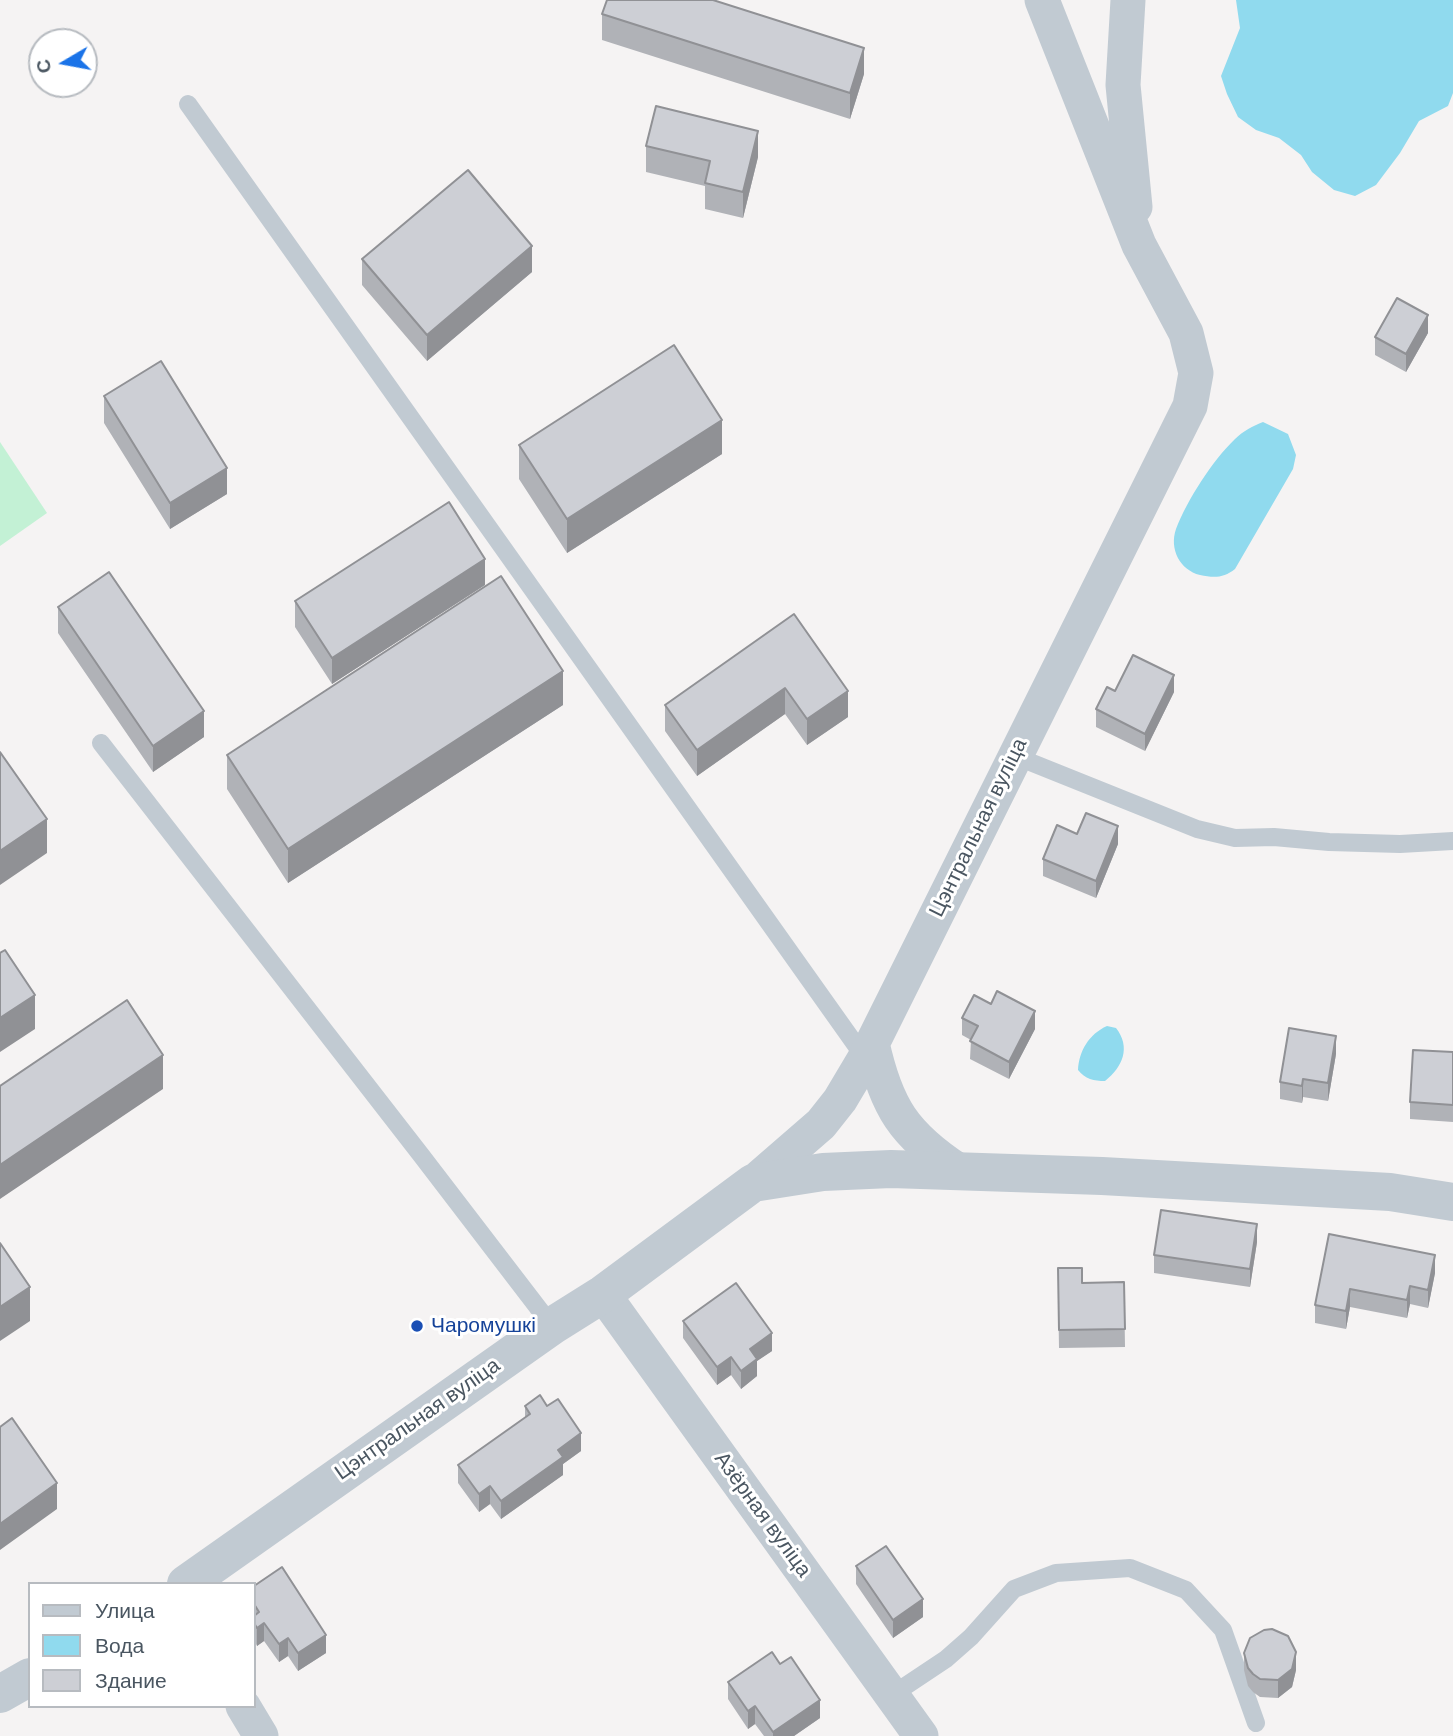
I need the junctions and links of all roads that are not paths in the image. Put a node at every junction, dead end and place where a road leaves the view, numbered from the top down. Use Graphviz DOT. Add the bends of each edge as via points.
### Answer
graph roads {
  1 [pos="1042,0"];
  2 [pos="1128,0"];
  3 [pos="188,104"];
  4 [pos="1139,245"];
  5 [pos="101,743"];
  6 [pos="1015,756"];
  7 [pos="1453,841"];
  8 [pos="869,1050"];
  9 [pos="959,1171"];
  10 [pos="752,1183"];
  11 [pos="1453,1202"];
  12 [pos="603,1294"];
  13 [pos="552,1326"];
  14 [pos="189,1582"];
  15 [pos="28,1678"];
  16 [pos="0,1694"];
  17 [pos="892,1695"];
  18 [pos="244,1708"];
  19 [pos="1256,1723"];
  20 [pos="261,1736"];
  21 [pos="921,1736"];
  1 -- 4 [label="street, Цэнтральная вуліца"];
  2 -- 4 [label="street" via="1123,85"];
  3 -- 8 [label="lane"];
  4 -- 6 [label="street, Цэнтральная вуліца" via="1186,333 1196,373 1190,405"];
  5 -- 13 [label="lane"];
  6 -- 7 [label="lane" via="1197,829 1235,838 1400,844"];
  6 -- 8 [label="street, Цэнтральная вуліца"];
  8 -- 9 [label="street" via="895,1110 922,1144"];
  8 -- 10 [label="street, Цэнтральная вуліца" via="821,1124"];
  9 -- 10 [label="street, Цэнтральная вуліца" via="850,1170"];
  9 -- 11 [label="street, Цэнтральная вуліца" via="1358,1190"];
  10 -- 12 [label="street, Цэнтральная вуліца"];
  12 -- 13 [label="street, Цэнтральная вуліца"];
  12 -- 17 [label="street, Азёрная вуліца"];
  13 -- 14 [label="street, Цэнтральная вуліца"];
  15 -- 16 [label="street"];
  17 -- 19 [label="lane" via="946,1659 1014,1589 1056,1573 1130,1568 1186,1590 1223,1630"];
  17 -- 21 [label="street, Азёрная вуліца"];
  18 -- 20 [label="street"];
}
